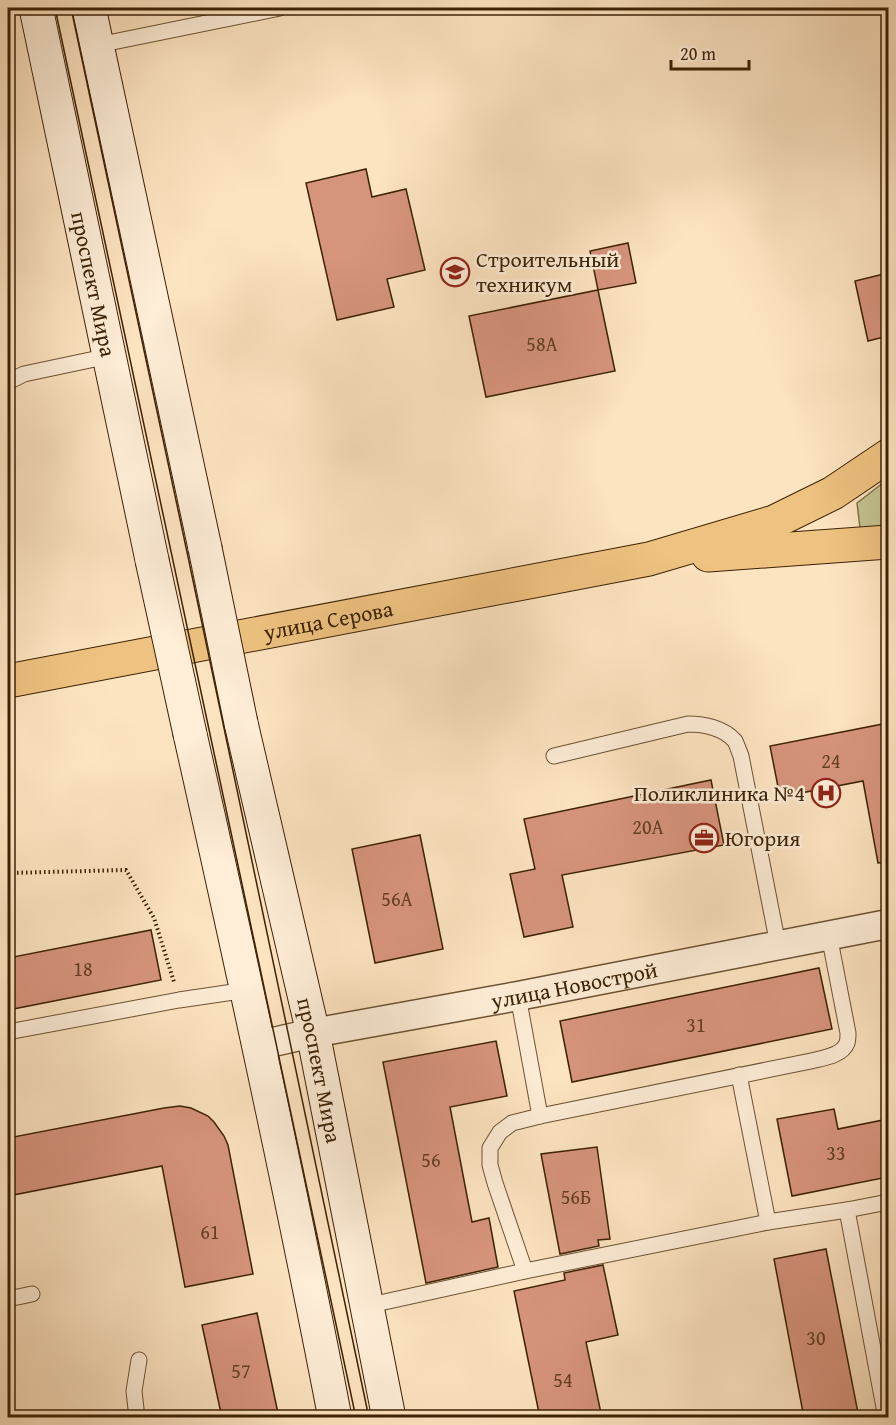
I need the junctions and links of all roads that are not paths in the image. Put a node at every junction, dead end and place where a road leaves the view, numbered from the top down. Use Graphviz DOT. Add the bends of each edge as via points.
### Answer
graph roads {
  1 [pos="36,8"];
  2 [pos="89,8"];
  3 [pos="280,8"];
  4 [pos="98,45"];
  5 [pos="109,356"];
  6 [pos="8,382"];
  7 [pos="888,456"];
  8 [pos="888,542"];
  9 [pos="649,559"];
  10 [pos="8,681"];
  11 [pos="554,756"];
  12 [pos="888,924"];
  13 [pos="829,935"];
  14 [pos="778,945"];
  15 [pos="247,990"];
  16 [pos="518,996"];
  17 [pos="8,1032"];
  18 [pos="313,1033"];
  19 [pos="260,1046"];
  20 [pos="739,1075"];
  21 [pos="540,1116"];
  22 [pos="888,1202"];
  23 [pos="847,1210"];
  24 [pos="768,1222"];
  25 [pos="525,1271"];
  26 [pos="32,1294"];
  27 [pos="8,1299"];
  28 [pos="366,1306"];
  29 [pos="139,1360"];
  30 [pos="137,1418"];
  31 [pos="335,1418"];
  32 [pos="389,1418"];
  33 [pos="886,1418"];
  1 -- 5 [label="main road, проспект Мира"];
  2 -- 4 [label="main road"];
  3 -- 4 [label="lane"];
  4 -- 18 [label="main road, проспект Мира, bridge" via="241,723"];
  5 -- 6 [label="lane" via="24,374"];
  5 -- 15 [label="main road, проспект Мира, bridge"];
  7 -- 9 [label="main road" via="833,493 774,522"];
  8 -- 9 [label="main road"];
  9 -- 10 [label="main road, улица Серова"];
  11 -- 14 [label="lane" via="688,724 725,733 735,742 741,756"];
  12 -- 13 [label="street, улица Новострой"];
  13 -- 14 [label="street, улица Новострой"];
  13 -- 20 [label="lane" via="847,1044 829,1057"];
  14 -- 16 [label="street, улица Новострой"];
  15 -- 17 [label="lane"];
  15 -- 19 [label="main road"];
  16 -- 18 [label="street, улица Новострой"];
  16 -- 21 [label="lane"];
  18 -- 19 [label="street, улица Новострой"];
  18 -- 28 [label="main road, проспект Мира"];
  19 -- 31 [label="main road"];
  20 -- 21 [label="lane"];
  20 -- 24 [label="lane"];
  21 -- 25 [label="lane" via="512,1123 500,1132 490,1148 495,1183"];
  22 -- 23 [label="lane"];
  23 -- 24 [label="lane"];
  23 -- 33 [label="lane"];
  24 -- 25 [label="lane"];
  25 -- 28 [label="lane"];
  26 -- 27 [label="lane"];
  28 -- 32 [label="main road, проспект Мира"];
  29 -- 30 [label="lane" via="134,1391"];
}
